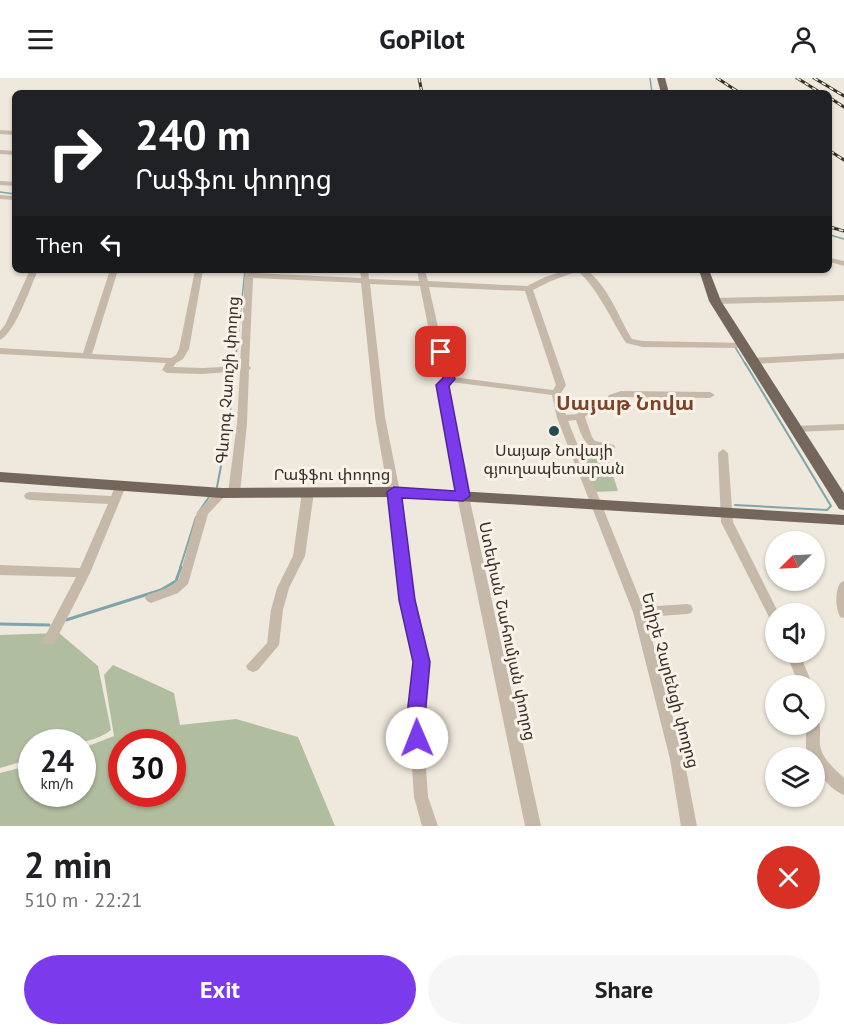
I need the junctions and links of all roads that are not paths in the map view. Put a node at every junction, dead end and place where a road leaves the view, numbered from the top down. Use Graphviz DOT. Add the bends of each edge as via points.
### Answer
graph roads {
  1 [pos="33,273"];
  2 [pos="113,273"];
  3 [pos="198,273"];
  4 [pos="249,273"];
  5 [pos="288,273"];
  6 [pos="566,273"];
  7 [pos="586,273"];
  8 [pos="705,273"];
  9 [pos="365,275"];
  10 [pos="422,276"];
  11 [pos="528,289"];
  12 [pos="844,298"];
  13 [pos="715,301"];
  14 [pos="0,338"];
  15 [pos="742,345"];
  16 [pos="0,351"];
  17 [pos="87,356"];
  18 [pos="844,356"];
  19 [pos="172,361"];
  20 [pos="751,361"];
  21 [pos="246,368"];
  22 [pos="449,379"];
  23 [pos="556,393"];
  24 [pos="710,395"];
  25 [pos="580,417"];
  26 [pos="562,418"];
  27 [pos="844,427"];
  28 [pos="795,429"];
  29 [pos="610,447"];
  30 [pos="723,453"];
  31 [pos="0,477"];
  32 [pos="121,486"];
  33 [pos="308,492"];
  34 [pos="394,492"];
  35 [pos="228,493"];
  36 [pos="30,496"];
  37 [pos="463,496"];
  38 [pos="114,500"];
  39 [pos="595,504"];
  40 [pos="844,505"];
  41 [pos="728,513"];
  42 [pos="844,520"];
  43 [pos="0,570"];
  44 [pos="84,573"];
  45 [pos="844,586"];
  46 [pos="151,598"];
  47 [pos="767,603"];
  48 [pos="687,609"];
  49 [pos="639,612"];
  50 [pos="844,613"];
  51 [pos="49,640"];
  52 [pos="253,666"];
  53 [pos="813,735"];
  54 [pos="844,788"];
  55 [pos="430,826"];
  56 [pos="533,826"];
  57 [pos="689,826"];
  1 -- 14 [label="street"];
  2 -- 17 [label="street"];
  3 -- 19 [label="street" via="184,349"];
  4 -- 21 [label="street, Գևորգ Չաուշի փողոց"];
  5 -- 9 [label="street"];
  6 -- 11 [label="street"];
  7 -- 15 [label="street" via="629,341"];
  8 -- 13 [label="main road"];
  9 -- 10 [label="street"];
  9 -- 34 [label="street" via="380,417"];
  10 -- 11 [label="street"];
  10 -- 22 [label="street, Ստեփան Շահումյան փողոց"];
  11 -- 23 [label="street, Եղիշե Չարենցի փողոց" via="561,385"];
  12 -- 13 [label="street"];
  13 -- 15 [label="main road"];
  15 -- 20 [label="main road"];
  16 -- 17 [label="street"];
  17 -- 19 [label="street"];
  18 -- 20 [label="street"];
  19 -- 21 [label="street" via="167,370"];
  20 -- 28 [label="main road"];
  21 -- 35 [label="street, Գևորգ Չաուշի փողոց"];
  22 -- 23 [label="street"];
  22 -- 37 [label="street, Ստեփան Շահումյան փողոց" via="442,385"];
  23 -- 26 [label="street, Եղիշե Չարենցի փողոց"];
  24 -- 25 [label="street" via="621,394 612,397 605,409 584,412"];
  25 -- 26 [label="street"];
  25 -- 29 [label="street" via="590,444"];
  26 -- 39 [label="street, Եղիշե Չարենցի փողոց"];
  27 -- 28 [label="street"];
  28 -- 40 [label="main road"];
  30 -- 41 [label="street"];
  31 -- 32 [label="main road, Րաֆֆու փողոց"];
  32 -- 35 [label="main road, Րաֆֆու փողոց"];
  32 -- 38 [label="street"];
  33 -- 34 [label="main road, Րաֆֆու փողոց"];
  33 -- 35 [label="main road, Րաֆֆու փողոց"];
  33 -- 52 [label="street" via="299,556 283,588 273,645"];
  34 -- 37 [label="main road, Րաֆֆու փողոց"];
  34 -- 55 [label="street" via="407,600 422,662 417,738 421,797"];
  35 -- 46 [label="street" via="203,512 184,581 174,590"];
  36 -- 38 [label="street"];
  37 -- 39 [label="main road, Րաֆֆու փողոց"];
  37 -- 56 [label="street, Ստեփան Շահումյան փողոց"];
  38 -- 44 [label="street"];
  39 -- 41 [label="main road, Րաֆֆու փողոց"];
  39 -- 49 [label="street, Եղիշե Չարենցի փողոց"];
  41 -- 42 [label="main road, Րաֆֆու փողոց"];
  41 -- 47 [label="street" via="734,540"];
  43 -- 44 [label="street"];
  44 -- 51 [label="street"];
  45 -- 50 [label="street"];
  48 -- 49 [label="street"];
  49 -- 57 [label="street, Եղիշե Չարենցի փողոց" via="677,759"];
  53 -- 54 [label="street" via="813,748 824,767"];
}
